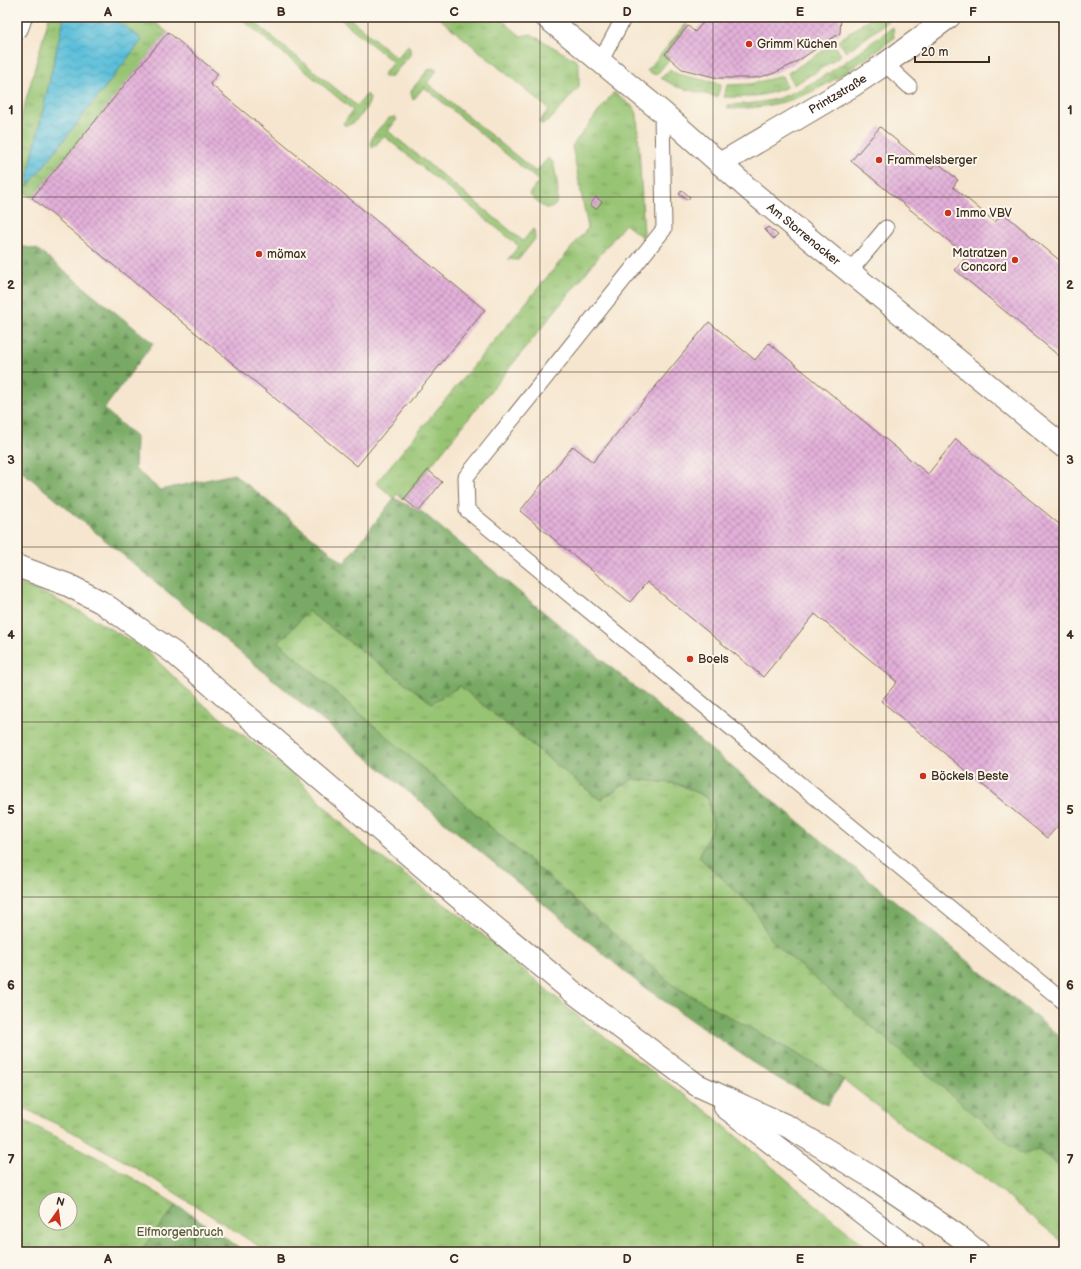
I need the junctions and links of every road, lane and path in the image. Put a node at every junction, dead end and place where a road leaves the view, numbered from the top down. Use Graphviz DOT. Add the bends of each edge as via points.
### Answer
graph roads {
  1 [pos="21,17"];
  2 [pos="546,17"];
  3 [pos="624,17"];
  4 [pos="949,17"];
  5 [pos="17,28"];
  6 [pos="600,62"];
  7 [pos="885,64"];
  8 [pos="910,86"];
  9 [pos="662,112"];
  10 [pos="720,164"];
  11 [pos="886,228"];
  12 [pos="850,271"];
  13 [pos="1064,447"];
  14 [pos="17,566"];
  15 [pos="1064,1002"];
  16 [pos="697,1085"];
  17 [pos="913,1252"];
  18 [pos="978,1252"];
  1 -- 5 [label="main road"];
  2 -- 6 [label="main road, Am Storrenacker"];
  3 -- 6 [label="lane"];
  4 -- 7 [label="main road, Printzstraße"];
  6 -- 9 [label="main road, Am Storrenacker"];
  7 -- 8 [label="lane"];
  7 -- 10 [label="main road, Printzstraße"];
  9 -- 10 [label="main road, Am Storrenacker"];
  9 -- 15 [label="lane" via="664,229 466,477 467,510"];
  10 -- 12 [label="main road, Am Storrenacker"];
  11 -- 12 [label="lane"];
  12 -- 13 [label="main road, Am Storrenacker"];
  14 -- 16 [label="main road" via="68,585 101,602 174,653 506,937 573,992"];
  16 -- 17 [label="main road"];
  16 -- 18 [label="main road" via="789,1127 873,1178"];
}
